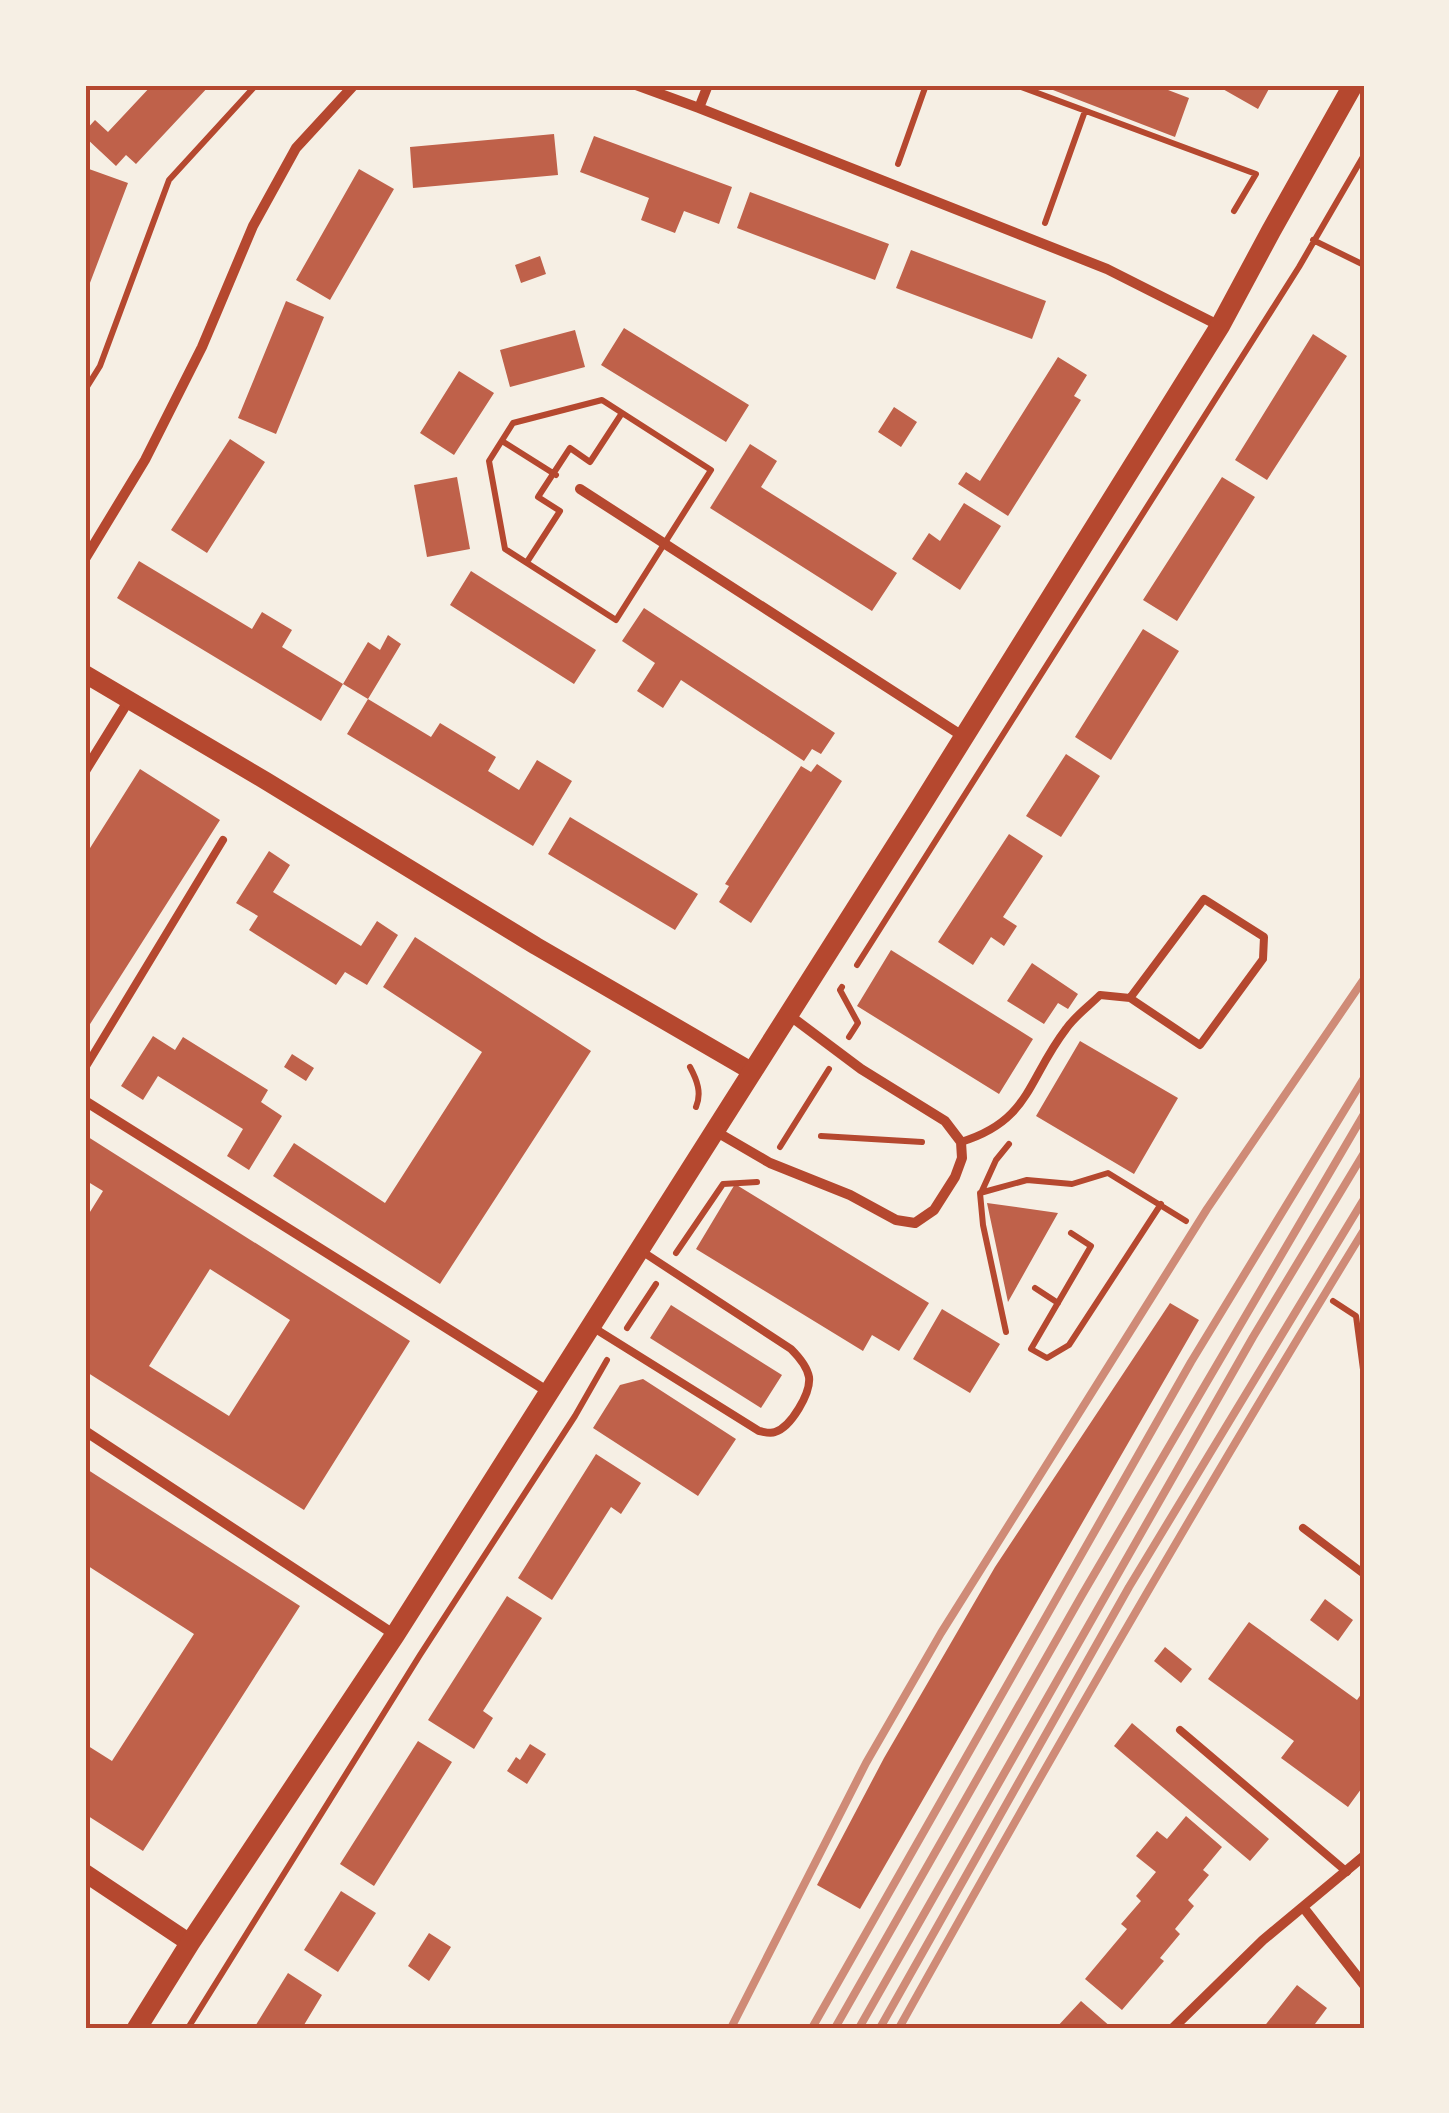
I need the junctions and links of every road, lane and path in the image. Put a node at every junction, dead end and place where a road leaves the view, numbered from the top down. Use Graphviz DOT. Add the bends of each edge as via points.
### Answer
graph roads {
  1 [pos="256,85"];
  2 [pos="354,85"];
  3 [pos="636,85"];
  4 [pos="708,85"];
  5 [pos="926,85"];
  6 [pos="1016,85"];
  7 [pos="1353,85"];
  8 [pos="699,108"];
  9 [pos="1086,112"];
  10 [pos="1364,155"];
  11 [pos="890,183"];
  12 [pos="1234,211"];
  13 [pos="1313,240"];
  14 [pos="1038,242"];
  15 [pos="1296,246"];
  16 [pos="1364,265"];
  17 [pos="1220,326"];
  18 [pos="85,390"];
  19 [pos="502,440"];
  20 [pos="580,490"];
  21 [pos="85,559"];
  22 [pos="85,674"];
  23 [pos="129,700"];
  24 [pos="964,737"];
  25 [pos="85,772"];
  26 [pos="223,840"];
  27 [pos="1130,998"];
  28 [pos="788,1015"];
  29 [pos="846,1041"];
  30 [pos="834,1061"];
  31 [pos="687,1062"];
  32 [pos="85,1068"];
  33 [pos="753,1072"];
  34 [pos="85,1100"];
  35 [pos="691,1115"];
  36 [pos="715,1130"];
  37 [pos="1016,1135"];
  38 [pos="821,1136"];
  39 [pos="922,1142"];
  40 [pos="960,1142"];
  41 [pos="780,1147"];
  42 [pos="764,1174"];
  43 [pos="980,1193"];
  44 [pos="1161,1204"];
  45 [pos="1186,1221"];
  46 [pos="1071,1234"];
  47 [pos="680,1248"];
  48 [pos="639,1249"];
  49 [pos="1035,1288"];
  50 [pos="652,1290"];
  51 [pos="1333,1301"];
  52 [pos="1058,1303"];
  53 [pos="630,1324"];
  54 [pos="590,1325"];
  55 [pos="1006,1332"];
  56 [pos="608,1359"];
  57 [pos="1364,1378"];
  58 [pos="548,1392"];
  59 [pos="85,1431"];
  60 [pos="1303,1528"];
  61 [pos="1364,1574"];
  62 [pos="395,1635"];
  63 [pos="1180,1730"];
  64 [pos="1362,1861"];
  65 [pos="1347,1872"];
  66 [pos="85,1873"];
  67 [pos="1303,1907"];
  68 [pos="190,1943"];
  69 [pos="1364,1986"];
  70 [pos="137,2028"];
  71 [pos="188,2028"];
  72 [pos="1172,2028"];
  1 -- 18 [label="path" via="169,180 100,366"];
  2 -- 21 [label="street" via="296,148 144,460"];
  3 -- 8 [label="street"];
  4 -- 8 [label="street"];
  5 -- 11 [label="path"];
  6 -- 9 [label="path"];
  7 -- 17 [label="main road"];
  8 -- 11 [label="street"];
  9 -- 12 [label="path" via="1256,174"];
  9 -- 14 [label="path"];
  10 -- 13 [label="path"];
  11 -- 14 [label="street"];
  13 -- 15 [label="path"];
  13 -- 16 [label="path"];
  13 -- 29 [label="path" via="840,990 858,1023"];
  14 -- 17 [label="street"];
  17 -- 24 [label="main road"];
  19 -- 20 [label="path"];
  20 -- 24 [label="street"];
  22 -- 23 [label="street"];
  23 -- 25 [label="street"];
  23 -- 33 [label="street"];
  24 -- 28 [label="main road"];
  26 -- 32 [label="lane"];
  27 -- 27 [label="lane" via="1204,899 1264,937 1263,959 1200,1045"];
  27 -- 40 [label="lane" via="1100,995 1067,1027 1012,1116"];
  28 -- 33 [label="main road"];
  28 -- 40 [label="street" via="945,1120"];
  30 -- 41 [label="path"];
  31 -- 35 [label="path" via="698,1081"];
  33 -- 36 [label="main road"];
  34 -- 58 [label="street"];
  36 -- 40 [label="street" via="770,1163 915,1224 934,1210 955,1177"];
  36 -- 48 [label="main road"];
  37 -- 43 [label="path"];
  38 -- 39 [label="path"];
  42 -- 47 [label="path" via="758,1182 722,1184"];
  43 -- 44 [label="path" via="1027,1180 1072,1184 1108,1173"];
  43 -- 55 [label="path"];
  44 -- 45 [label="path"];
  44 -- 52 [label="path" via="1069,1345 1046,1358 1031,1349"];
  46 -- 52 [label="path" via="1091,1246"];
  48 -- 54 [label="main road"];
  48 -- 54 [label="lane" via="791,1349 809,1379 802,1405 781,1430 759,1431"];
  49 -- 52 [label="path"];
  50 -- 53 [label="path"];
  51 -- 57 [label="path" via="1356,1316"];
  54 -- 58 [label="main road"];
  56 -- 71 [label="path"];
  58 -- 62 [label="main road"];
  59 -- 62 [label="street"];
  60 -- 61 [label="lane"];
  62 -- 68 [label="main road"];
  63 -- 65 [label="lane"];
  64 -- 65 [label="street"];
  65 -- 67 [label="street"];
  66 -- 68 [label="street"];
  67 -- 69 [label="street"];
  67 -- 72 [label="street"];
  68 -- 70 [label="main road"];
}
